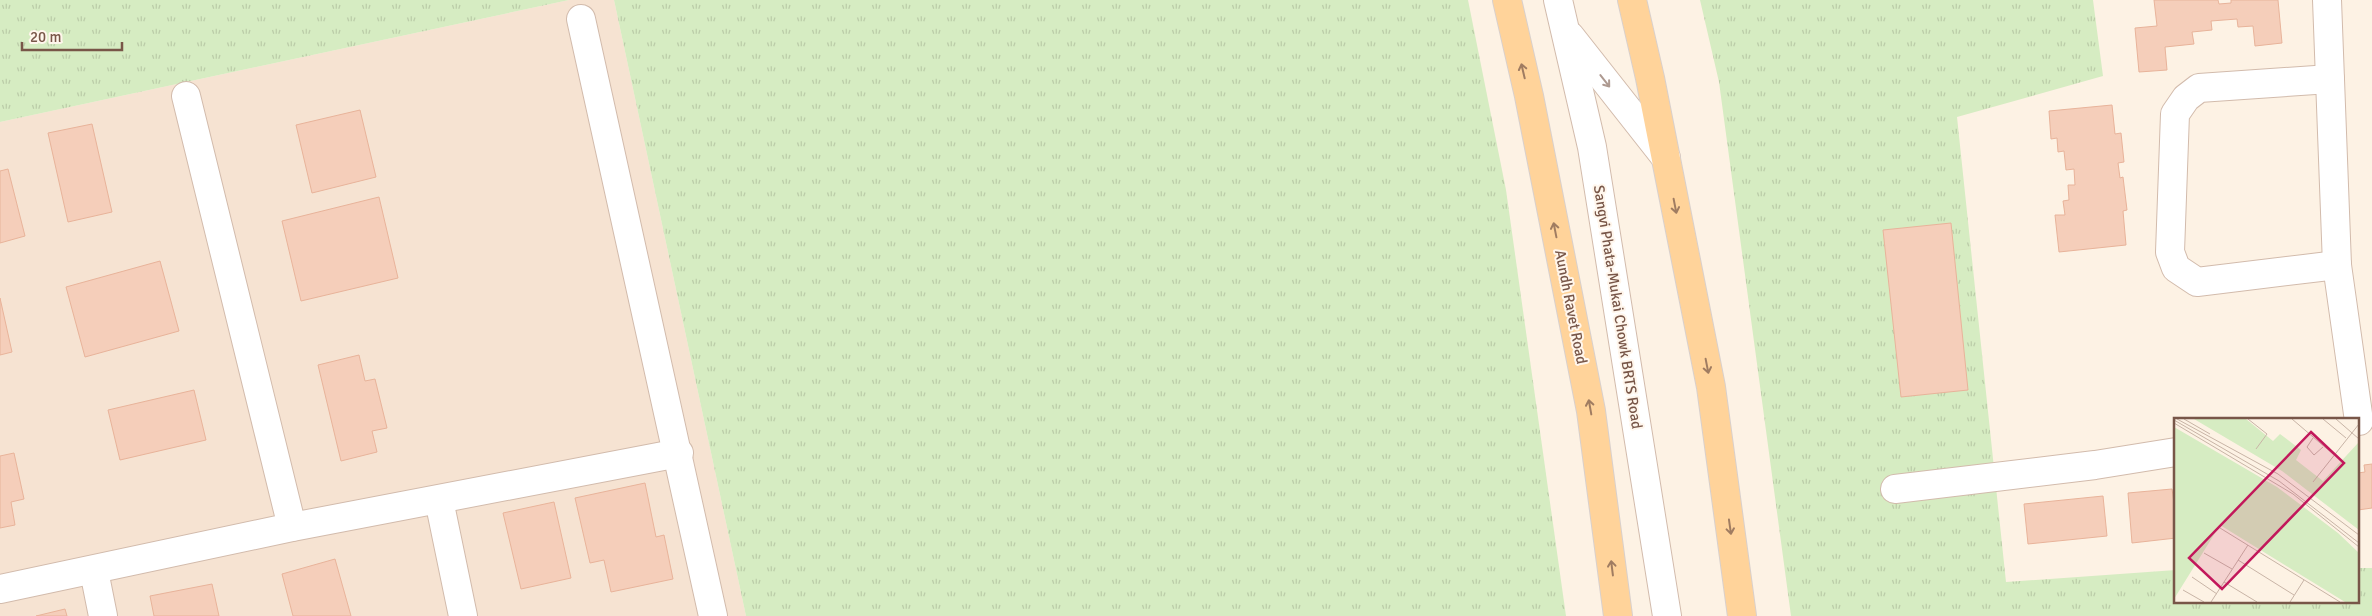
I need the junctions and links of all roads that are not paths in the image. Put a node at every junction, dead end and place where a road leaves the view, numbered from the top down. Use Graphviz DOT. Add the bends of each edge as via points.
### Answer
graph roads {
  1 [pos="1507,0"];
  2 [pos="1558,0"];
  3 [pos="1632,0"];
  4 [pos="2327,0"];
  5 [pos="581,19"];
  6 [pos="1564,28"];
  7 [pos="2330,79"];
  8 [pos="186,96"];
  9 [pos="1666,158"];
  10 [pos="2337,265"];
  11 [pos="2359,418"];
  12 [pos="2174,452"];
  13 [pos="679,454"];
  14 [pos="1894,489"];
  15 [pos="439,500"];
  16 [pos="292,527"];
  17 [pos="94,571"];
  18 [pos="0,589"];
  19 [pos="103,616"];
  20 [pos="463,616"];
  21 [pos="713,616"];
  22 [pos="1618,616"];
  23 [pos="1667,616"];
  24 [pos="1742,616"];
  22 -- 1 [label="main road, Aundh Ravet Road, one-way" via="1591,411"];
  2 -- 6 [label="lane, Sangvi Phata-Mukai Chowk BRTS Road"];
  3 -- 9 [label="main road"];
  4 -- 7 [label="lane"];
  5 -- 13 [label="lane"];
  6 -- 9 [label="lane, one-way"];
  6 -- 23 [label="lane, Sangvi Phata-Mukai Chowk BRTS Road" via="1592,147"];
  7 -- 10 [label="lane"];
  7 -- 10 [label="lane" via="2199,88 2186,98 2175,114 2170,252 2176,268 2197,282"];
  8 -- 16 [label="lane"];
  9 -- 24 [label="main road, one-way" via="1711,387"];
  10 -- 11 [label="lane"];
  12 -- 14 [label="lane"];
  13 -- 15 [label="lane"];
  13 -- 21 [label="lane"];
  15 -- 16 [label="lane"];
  15 -- 20 [label="lane"];
  16 -- 17 [label="lane"];
  17 -- 18 [label="lane"];
  17 -- 19 [label="lane"];
}
